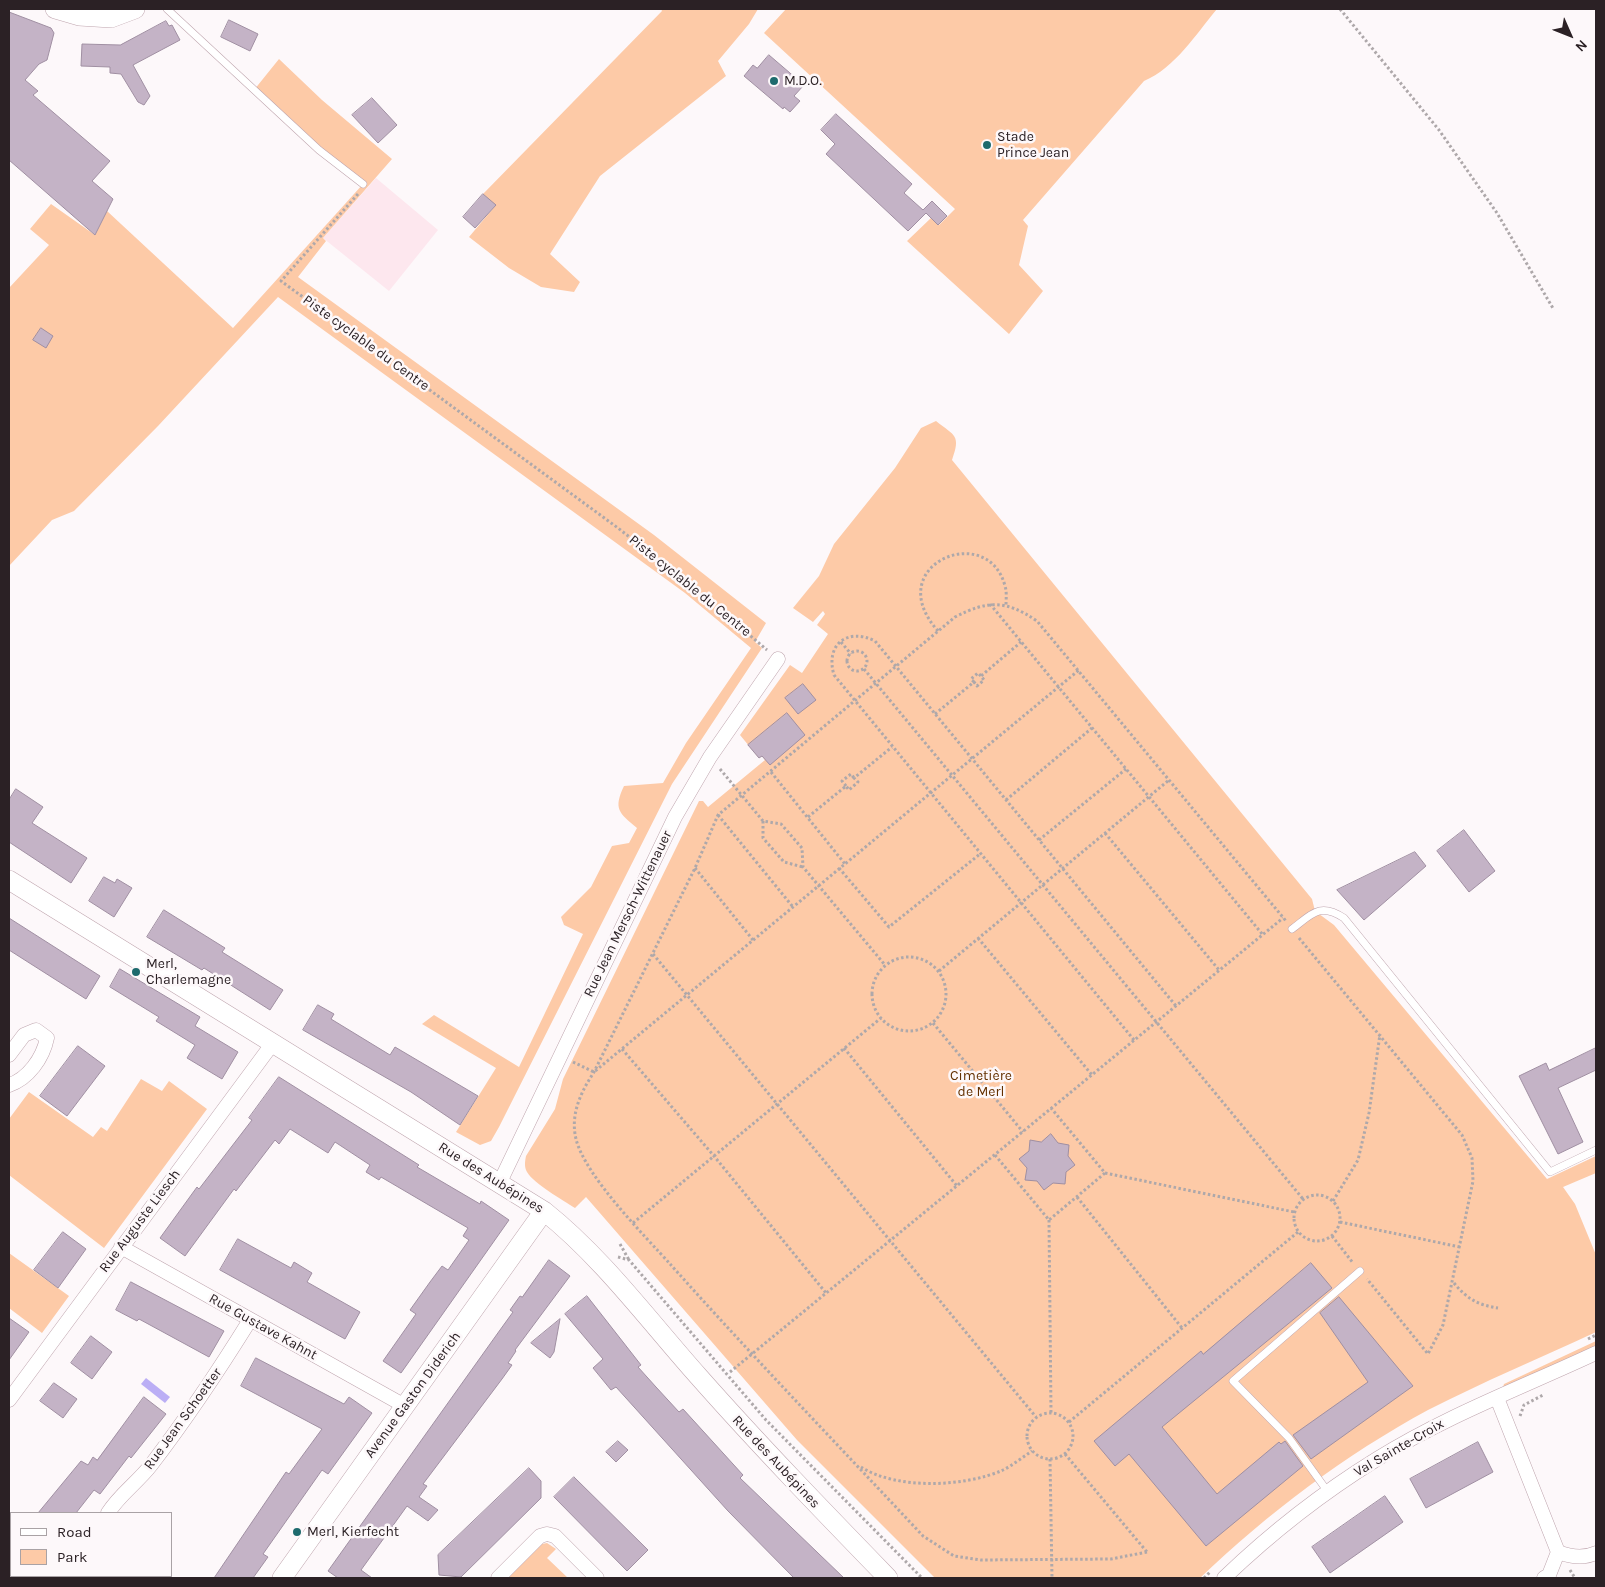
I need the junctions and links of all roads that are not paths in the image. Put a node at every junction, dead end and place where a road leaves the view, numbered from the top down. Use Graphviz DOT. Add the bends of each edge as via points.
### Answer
graph roads {
  1 [pos="56,9"];
  2 [pos="135,9"];
  3 [pos="167,9"];
  4 [pos="363,184"];
  5 [pos="778,659"];
  6 [pos="9,880"];
  7 [pos="1292,929"];
  8 [pos="273,1043"];
  9 [pos="9,1055"];
  10 [pos="9,1085"];
  11 [pos="1596,1150"];
  12 [pos="500,1182"];
  13 [pos="544,1211"];
  14 [pos="121,1247"];
  15 [pos="1360,1271"];
  16 [pos="250,1320"];
  17 [pos="1596,1353"];
  18 [pos="1497,1398"];
  19 [pos="9,1400"];
  20 [pos="405,1406"];
  21 [pos="1328,1492"];
  22 [pos="109,1512"];
  23 [pos="1558,1552"];
  24 [pos="1596,1553"];
  25 [pos="282,1578"];
  26 [pos="498,1578"];
  27 [pos="597,1578"];
  28 [pos="888,1578"];
  29 [pos="1224,1578"];
  30 [pos="1544,1578"];
  1 -- 2 [label="street" via="79,16 111,18"];
  3 -- 4 [label="lane" via="319,150"];
  5 -- 12 [label="street, Rue Jean Mersch-Wittenauer" via="710,757 675,818"];
  6 -- 8 [label="street, Rue des Aubépines"];
  7 -- 11 [label="lane" via="1315,911 1332,910 1344,918 1550,1172"];
  8 -- 12 [label="street, Rue des Aubépines"];
  8 -- 14 [label="street, Rue Auguste Liesch"];
  9 -- 10 [label="street" via="24,1034 36,1030 47,1038 44,1051 21,1081"];
  12 -- 13 [label="street, Rue des Aubépines"];
  13 -- 20 [label="street, Avenue Gaston Diderich"];
  13 -- 28 [label="street, Rue des Aubépines" via="618,1283 762,1448"];
  14 -- 16 [label="street, Rue Gustave Kahnt"];
  14 -- 19 [label="street, Rue Auguste Liesch"];
  15 -- 21 [label="lane" via="1233,1381 1289,1438"];
  16 -- 20 [label="street, Rue Gustave Kahnt"];
  16 -- 22 [label="street, Rue Jean Schoetter" via="182,1424"];
  17 -- 18 [label="street, Val Sainte-Croix"];
  18 -- 21 [label="street, Val Sainte-Croix" via="1453,1417 1377,1459"];
  18 -- 23 [label="street"];
  20 -- 25 [label="street, Avenue Gaston Diderich"];
  21 -- 29 [label="street, Val Sainte-Croix"];
  23 -- 24 [label="street" via="1572,1557 1589,1557"];
  23 -- 30 [label="street" via="1549,1575"];
  26 -- 27 [label="street" via="540,1536 547,1534 555,1536"];
}
